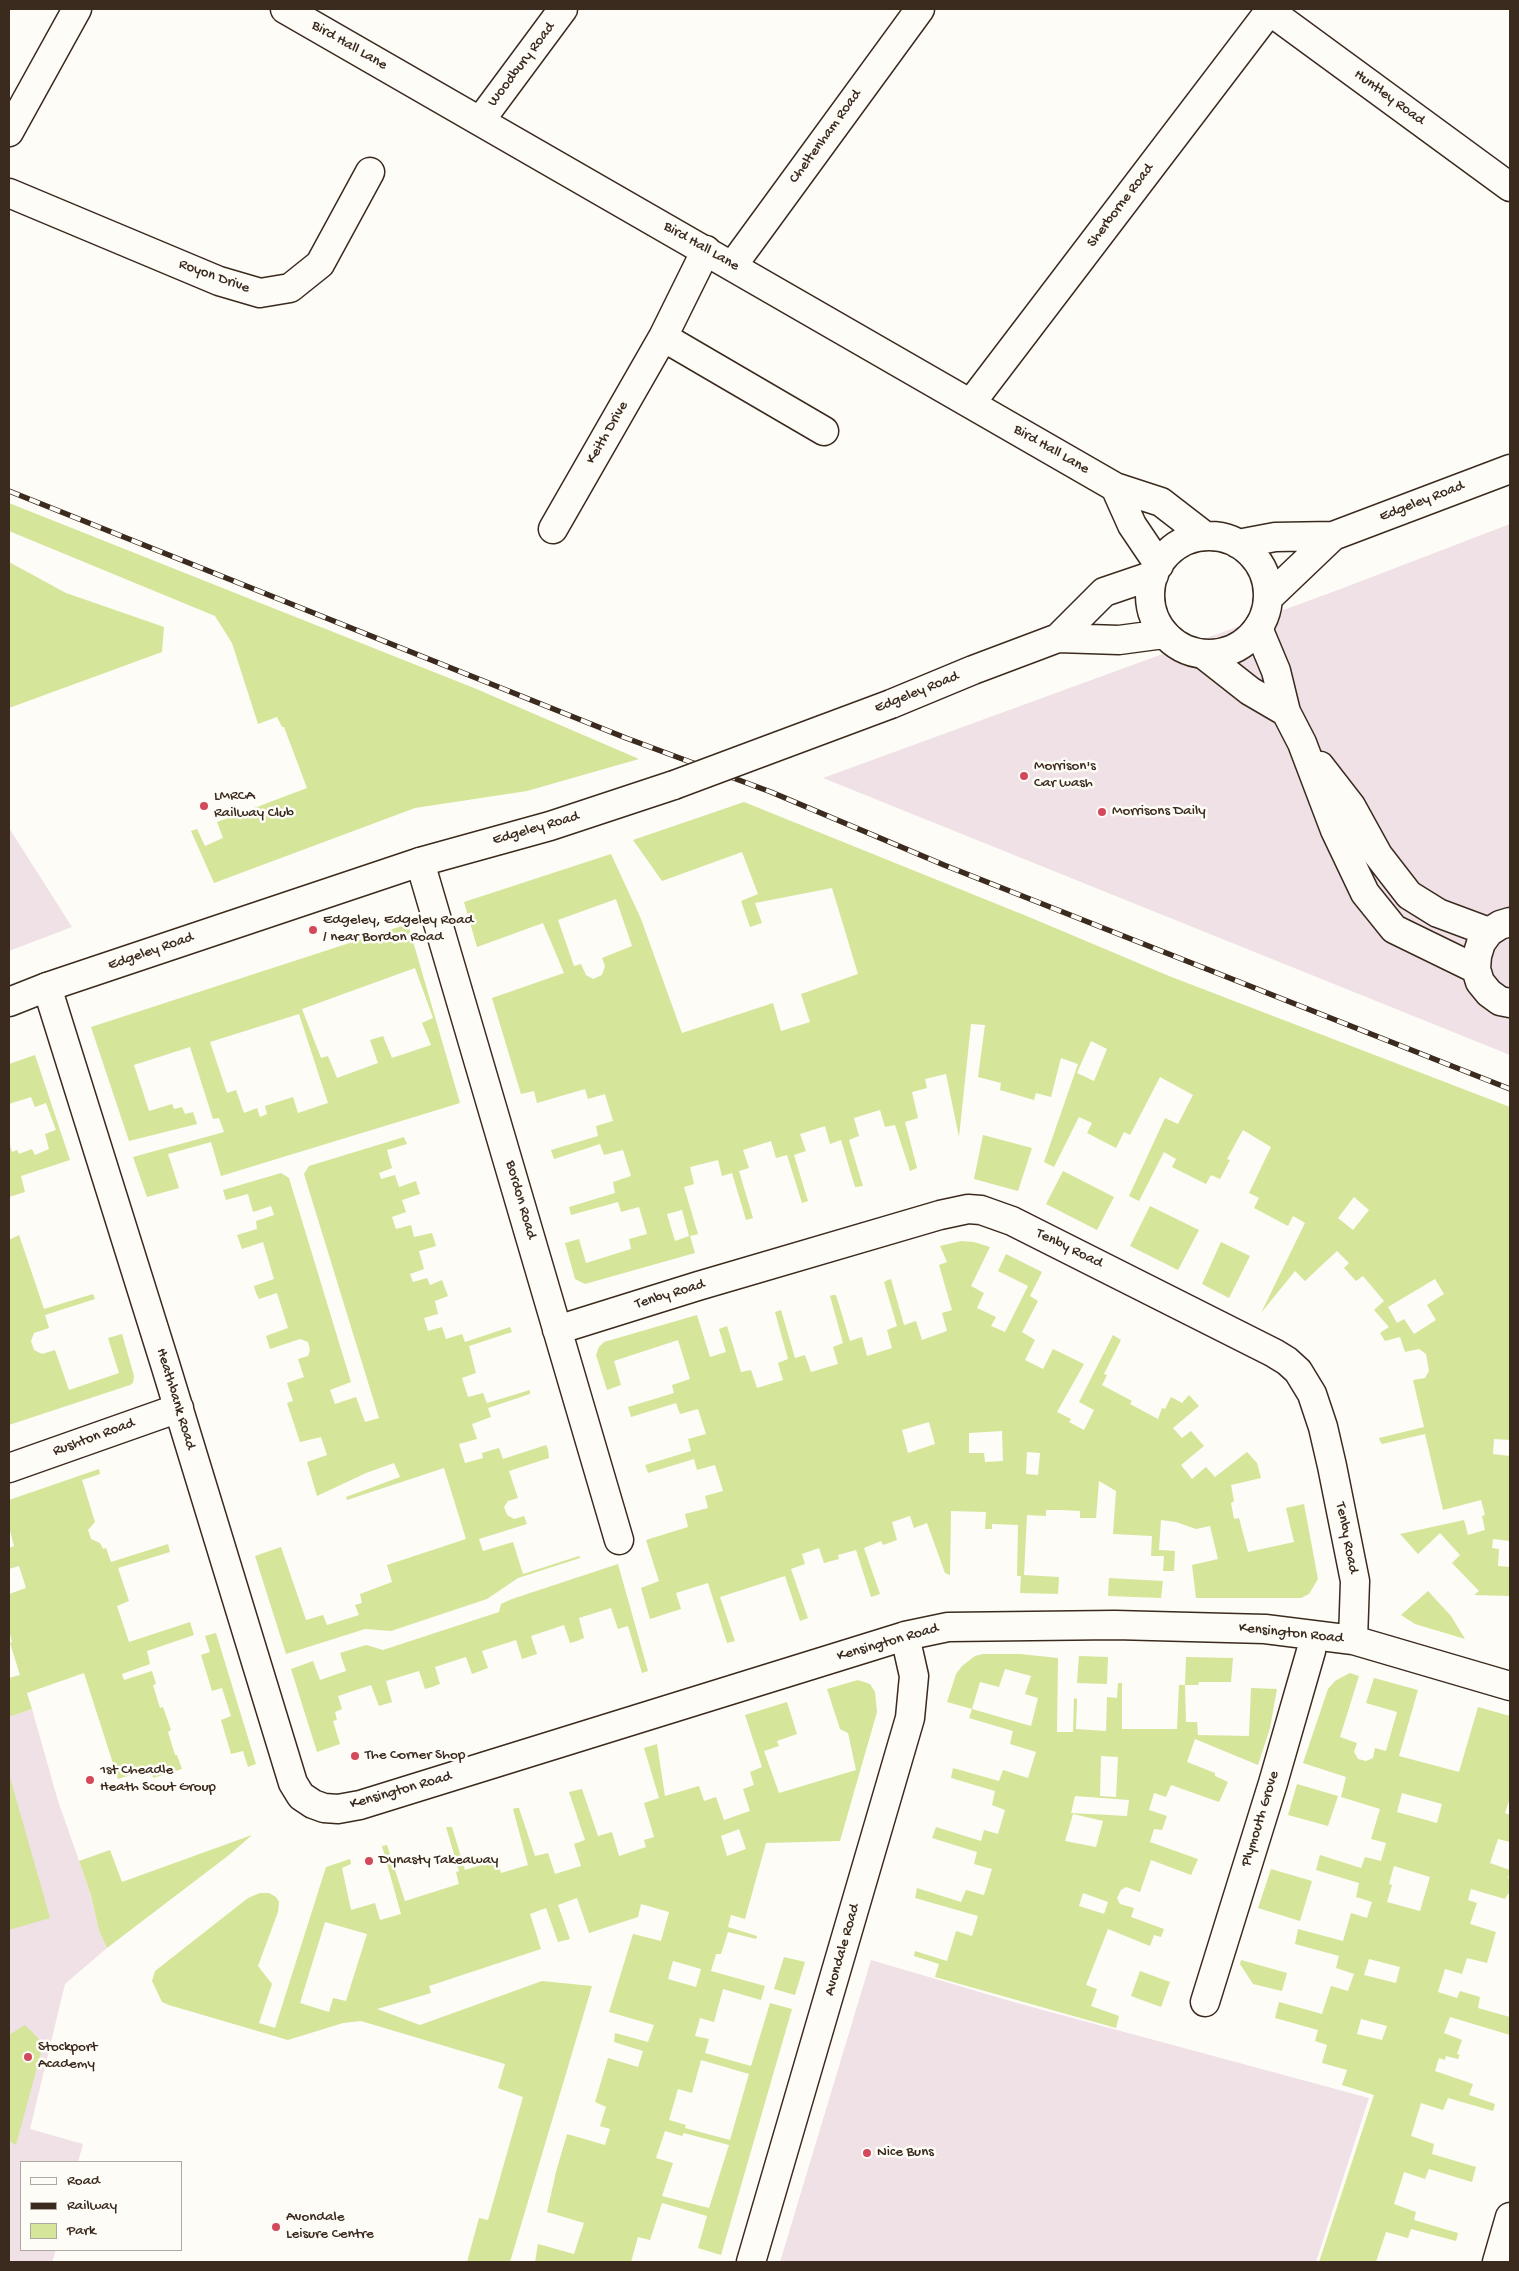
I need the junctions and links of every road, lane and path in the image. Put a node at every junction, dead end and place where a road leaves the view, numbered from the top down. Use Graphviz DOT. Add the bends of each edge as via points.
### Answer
graph roads {
  1 [pos="77,9"];
  2 [pos="285,9"];
  3 [pos="564,9"];
  4 [pos="920,9"];
  5 [pos="1269,9"];
  6 [pos="480,121"];
  7 [pos="9,132"];
  8 [pos="370,172"];
  9 [pos="1510,187"];
  10 [pos="9,193"];
  11 [pos="706,250"];
  12 [pos="733,265"];
  13 [pos="663,337"];
  14 [pos="971,403"];
  15 [pos="824,431"];
  16 [pos="1510,469"];
  17 [pos="1115,487"];
  18 [pos="553,529"];
  19 [pos="1205,536"];
  20 [pos="1333,536"];
  21 [pos="1238,544"];
  22 [pos="1156,570"];
  23 [pos="1268,598"];
  24 [pos="1258,628"];
  25 [pos="1164,634"];
  26 [pos="1058,638"];
  27 [pos="1203,654"];
  28 [pos="1286,712"];
  29 [pos="1302,743"];
  30 [pos="420,862"];
  31 [pos="1500,927"];
  32 [pos="1476,968"];
  33 [pos="47,987"];
  34 [pos="9,1002"];
  35 [pos="1510,1003"];
  36 [pos="557,1330"];
  37 [pos="179,1408"];
  38 [pos="9,1468"];
  39 [pos="619,1540"];
  40 [pos="1313,1635"];
  41 [pos="904,1636"];
  42 [pos="1353,1640"];
  43 [pos="1510,1686"];
  44 [pos="313,1804"];
  45 [pos="1205,2002"];
  46 [pos="1510,2217"];
  47 [pos="751,2262"];
  48 [pos="1497,2262"];
  1 -- 7 [label="street"];
  2 -- 6 [label="street, Bird Hall Lane"];
  3 -- 6 [label="street, Woodbury Road"];
  4 -- 12 [label="street, Cheltenham Road"];
  5 -- 9 [label="street, Huntley Road"];
  5 -- 14 [label="street, Sherborne Road"];
  6 -- 11 [label="street, Bird Hall Lane"];
  8 -- 10 [label="street, Royon Drive" via="320,264 290,288 260,293 219,282"];
  11 -- 12 [label="street, Bird Hall Lane"];
  11 -- 13 [label="street, Keith Drive"];
  12 -- 14 [label="street, Bird Hall Lane"];
  13 -- 15 [label="street"];
  13 -- 18 [label="street, Keith Drive"];
  14 -- 17 [label="street, Bird Hall Lane"];
  16 -- 20 [label="street, Edgeley Road"];
  17 -- 19 [label="street, Bird Hall Lane" via="1162,502"];
  17 -- 22 [label="street"];
  19 -- 21 [label="street, Edgeley Road"];
  19 -- 22 [label="street, Edgeley Road" via="1187,541 1171,551"];
  20 -- 21 [label="street, Edgeley Road" via="1275,537"];
  20 -- 23 [label="street, Edgeley Road"];
  21 -- 23 [label="street, Edgeley Road" via="1253,555 1263,572"];
  22 -- 25 [label="street, Edgeley Road" via="1150,591 1151,606"];
  22 -- 26 [label="street, Edgeley Road" via="1104,592"];
  23 -- 24 [label="street, Edgeley Road"];
  24 -- 27 [label="street, Edgeley Road" via="1234,649 1219,654"];
  24 -- 28 [label="street" via="1276,671"];
  25 -- 26 [label="street, Edgeley Road" via="1119,640"];
  25 -- 27 [label="street, Edgeley Road" via="1175,644"];
  26 -- 30 [label="street, Edgeley Road, bridge" via="674,785 550,826"];
  27 -- 28 [label="street" via="1250,691"];
  28 -- 29 [label="street"];
  29 -- 31 [label="street" via="1350,806 1378,855 1409,895 1438,913"];
  29 -- 32 [label="street" via="1335,830 1364,893 1378,912 1394,929"];
  30 -- 33 [label="street, Edgeley Road"];
  30 -- 36 [label="street, Bordon Road"];
  31 -- 32 [label="street" via="1481,943"];
  32 -- 35 [label="street" via="1480,982 1489,993"];
  33 -- 34 [label="street, Edgeley Road"];
  33 -- 37 [label="street, Heathbank Road"];
  36 -- 39 [label="street, Bordon Road"];
  36 -- 42 [label="street, Tenby Road" via="926,1218 968,1209 1012,1221 1274,1353 1299,1373 1312,1394 1323,1427 1352,1564 1355,1581"];
  37 -- 38 [label="street, Rushton Road"];
  37 -- 44 [label="street, Heathbank Road" via="293,1783 301,1796"];
  40 -- 41 [label="street, Kensington Road" via="1266,1629 961,1625"];
  40 -- 42 [label="street, Kensington Road"];
  40 -- 45 [label="street, Plymouth Grove" via="1311,1651"];
  41 -- 44 [label="street, Kensington Road" via="360,1805 338,1809"];
  41 -- 47 [label="street, Avondale Road" via="914,1676 910,1718"];
  42 -- 43 [label="street, Kensington Road"];
  46 -- 48 [label="street"];
}
